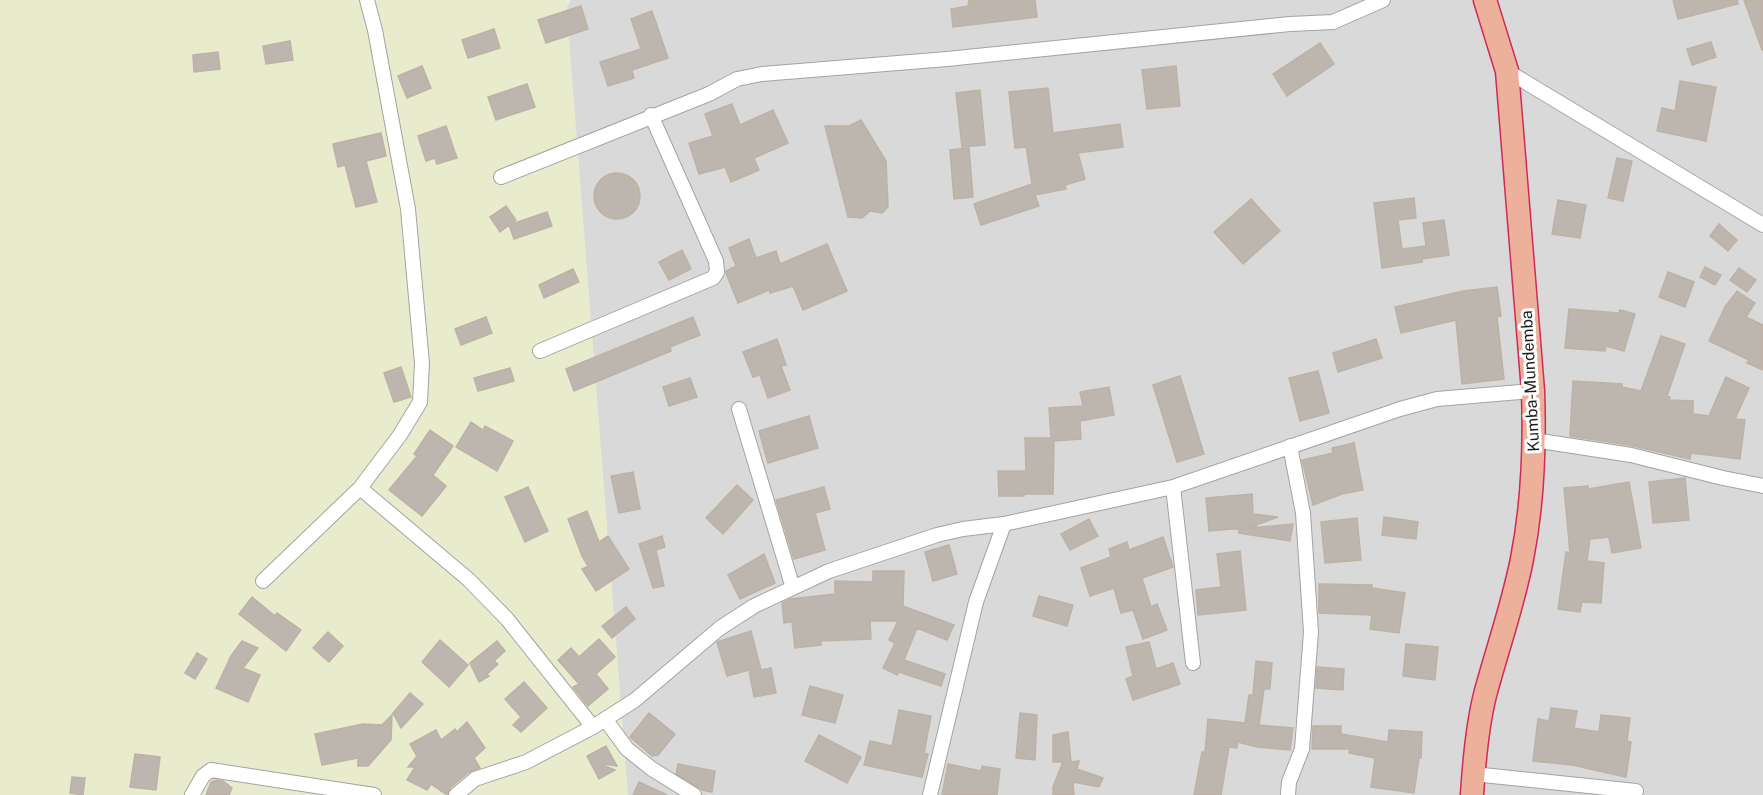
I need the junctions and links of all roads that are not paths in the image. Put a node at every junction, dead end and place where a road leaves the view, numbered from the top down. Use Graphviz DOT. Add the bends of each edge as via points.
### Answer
graph roads {
  1 [pos="367,0"];
  2 [pos="1383,0"];
  3 [pos="1485,0"];
  4 [pos="1507,71"];
  5 [pos="651,116"];
  6 [pos="501,177"];
  7 [pos="1763,225"];
  8 [pos="540,351"];
  9 [pos="1533,391"];
  10 [pos="739,409"];
  11 [pos="1534,440"];
  12 [pos="1290,446"];
  13 [pos="1763,486"];
  14 [pos="1173,487"];
  15 [pos="360,488"];
  16 [pos="1005,524"];
  17 [pos="263,581"];
  18 [pos="793,588"];
  19 [pos="1193,663"];
  20 [pos="599,723"];
  21 [pos="1473,785"];
  22 [pos="1636,791"];
  23 [pos="192,795"];
  24 [pos="374,795"];
  25 [pos="456,795"];
  26 [pos="694,795"];
  27 [pos="930,795"];
  28 [pos="1288,795"];
  1 -- 15 [label="street" via="408,208 422,391 416,412"];
  2 -- 5 [label="street" via="1333,22 762,74 736,79"];
  3 -- 4 [label="highway, Kumba-Mundemba"];
  4 -- 7 [label="street"];
  4 -- 9 [label="highway, Kumba-Mundemba"];
  5 -- 6 [label="street"];
  5 -- 8 [label="street" via="716,261 717,272 713,278"];
  9 -- 11 [label="highway, Kumba-Mundemba"];
  9 -- 12 [label="street" via="1437,399"];
  10 -- 18 [label="street"];
  11 -- 13 [label="street" via="1631,455"];
  11 -- 21 [label="highway, Kumba-Mundemba" via="1522,559 1485,698"];
  12 -- 14 [label="street"];
  12 -- 28 [label="street" via="1303,513 1311,632 1302,749"];
  14 -- 16 [label="street"];
  14 -- 19 [label="street"];
  15 -- 17 [label="street"];
  15 -- 20 [label="street" via="469,580"];
  16 -- 18 [label="street" via="937,535 829,571"];
  16 -- 27 [label="street" via="975,602"];
  18 -- 20 [label="street" via="720,628 634,700"];
  20 -- 25 [label="street" via="526,762 475,779"];
  20 -- 26 [label="street" via="652,769"];
  21 -- 22 [label="street"];
  23 -- 24 [label="street" via="211,770"];
}
